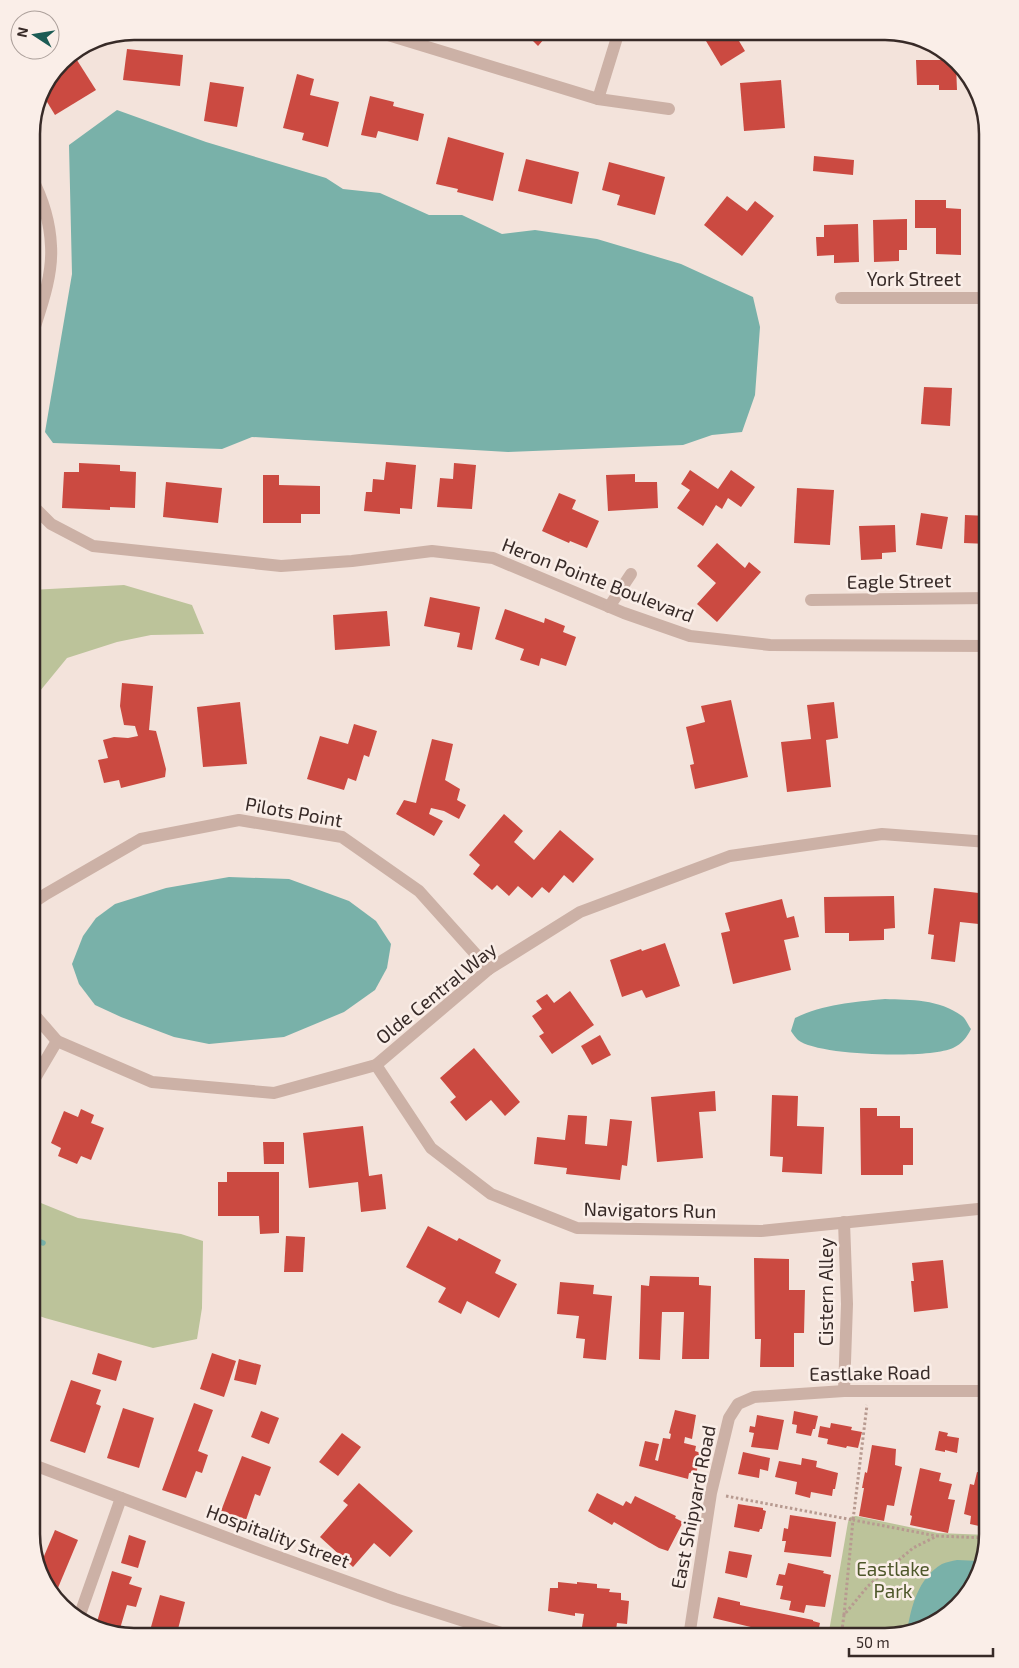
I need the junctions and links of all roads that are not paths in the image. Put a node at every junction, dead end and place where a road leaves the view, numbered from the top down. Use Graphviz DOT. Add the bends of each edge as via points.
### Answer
graph roads {
  1 [pos="405,40"];
  2 [pos="616,40"];
  3 [pos="598,99"];
  4 [pos="669,109"];
  5 [pos="40,197"];
  6 [pos="841,298"];
  7 [pos="979,298"];
  8 [pos="40,308"];
  9 [pos="40,513"];
  10 [pos="631,574"];
  11 [pos="979,598"];
  12 [pos="811,600"];
  13 [pos="609,607"];
  14 [pos="979,646"];
  15 [pos="979,841"];
  16 [pos="40,898"];
  17 [pos="489,970"];
  18 [pos="40,1021"];
  19 [pos="57,1041"];
  20 [pos="376,1065"];
  21 [pos="40,1070"];
  22 [pos="979,1209"];
  23 [pos="844,1222"];
  24 [pos="979,1390"];
  25 [pos="844,1391"];
  26 [pos="754,1396"];
  27 [pos="40,1467"];
  28 [pos="121,1498"];
  29 [pos="81,1611"];
  30 [pos="487,1628"];
  31 [pos="690,1628"];
  1 -- 3 [label="street"];
  2 -- 3 [label="street"];
  3 -- 4 [label="street"];
  5 -- 8 [label="street" via="51,246 48,281"];
  6 -- 7 [label="street, York Street"];
  9 -- 13 [label="street, Heron Pointe Boulevard" via="51,524 92,546 281,566 432,551 493,558"];
  10 -- 13 [label="street"];
  11 -- 12 [label="street, Eagle Street"];
  13 -- 14 [label="street, Heron Pointe Boulevard" via="690,636 770,645"];
  15 -- 17 [label="street, Olde Central Way" via="882,834 730,856 580,912"];
  16 -- 17 [label="street, Pilots Point" via="142,839 239,820 342,837 419,891"];
  17 -- 20 [label="street, Olde Central Way"];
  18 -- 19 [label="street, Olde Central Way"];
  19 -- 20 [label="street, Olde Central Way" via="152,1082 274,1093"];
  19 -- 21 [label="street"];
  20 -- 23 [label="street, Navigators Run" via="431,1148 491,1194 577,1228 761,1231"];
  22 -- 23 [label="street, Navigators Run"];
  23 -- 25 [label="street, Cistern Alley"];
  24 -- 25 [label="street, Eastlake Road"];
  25 -- 26 [label="street, Eastlake Road"];
  26 -- 31 [label="street, East Shipyard Road" via="738,1404 729,1418 711,1493"];
  27 -- 28 [label="street, Hospitality Street"];
  28 -- 29 [label="street"];
  28 -- 30 [label="street, Hospitality Street" via="265,1552"];
}
